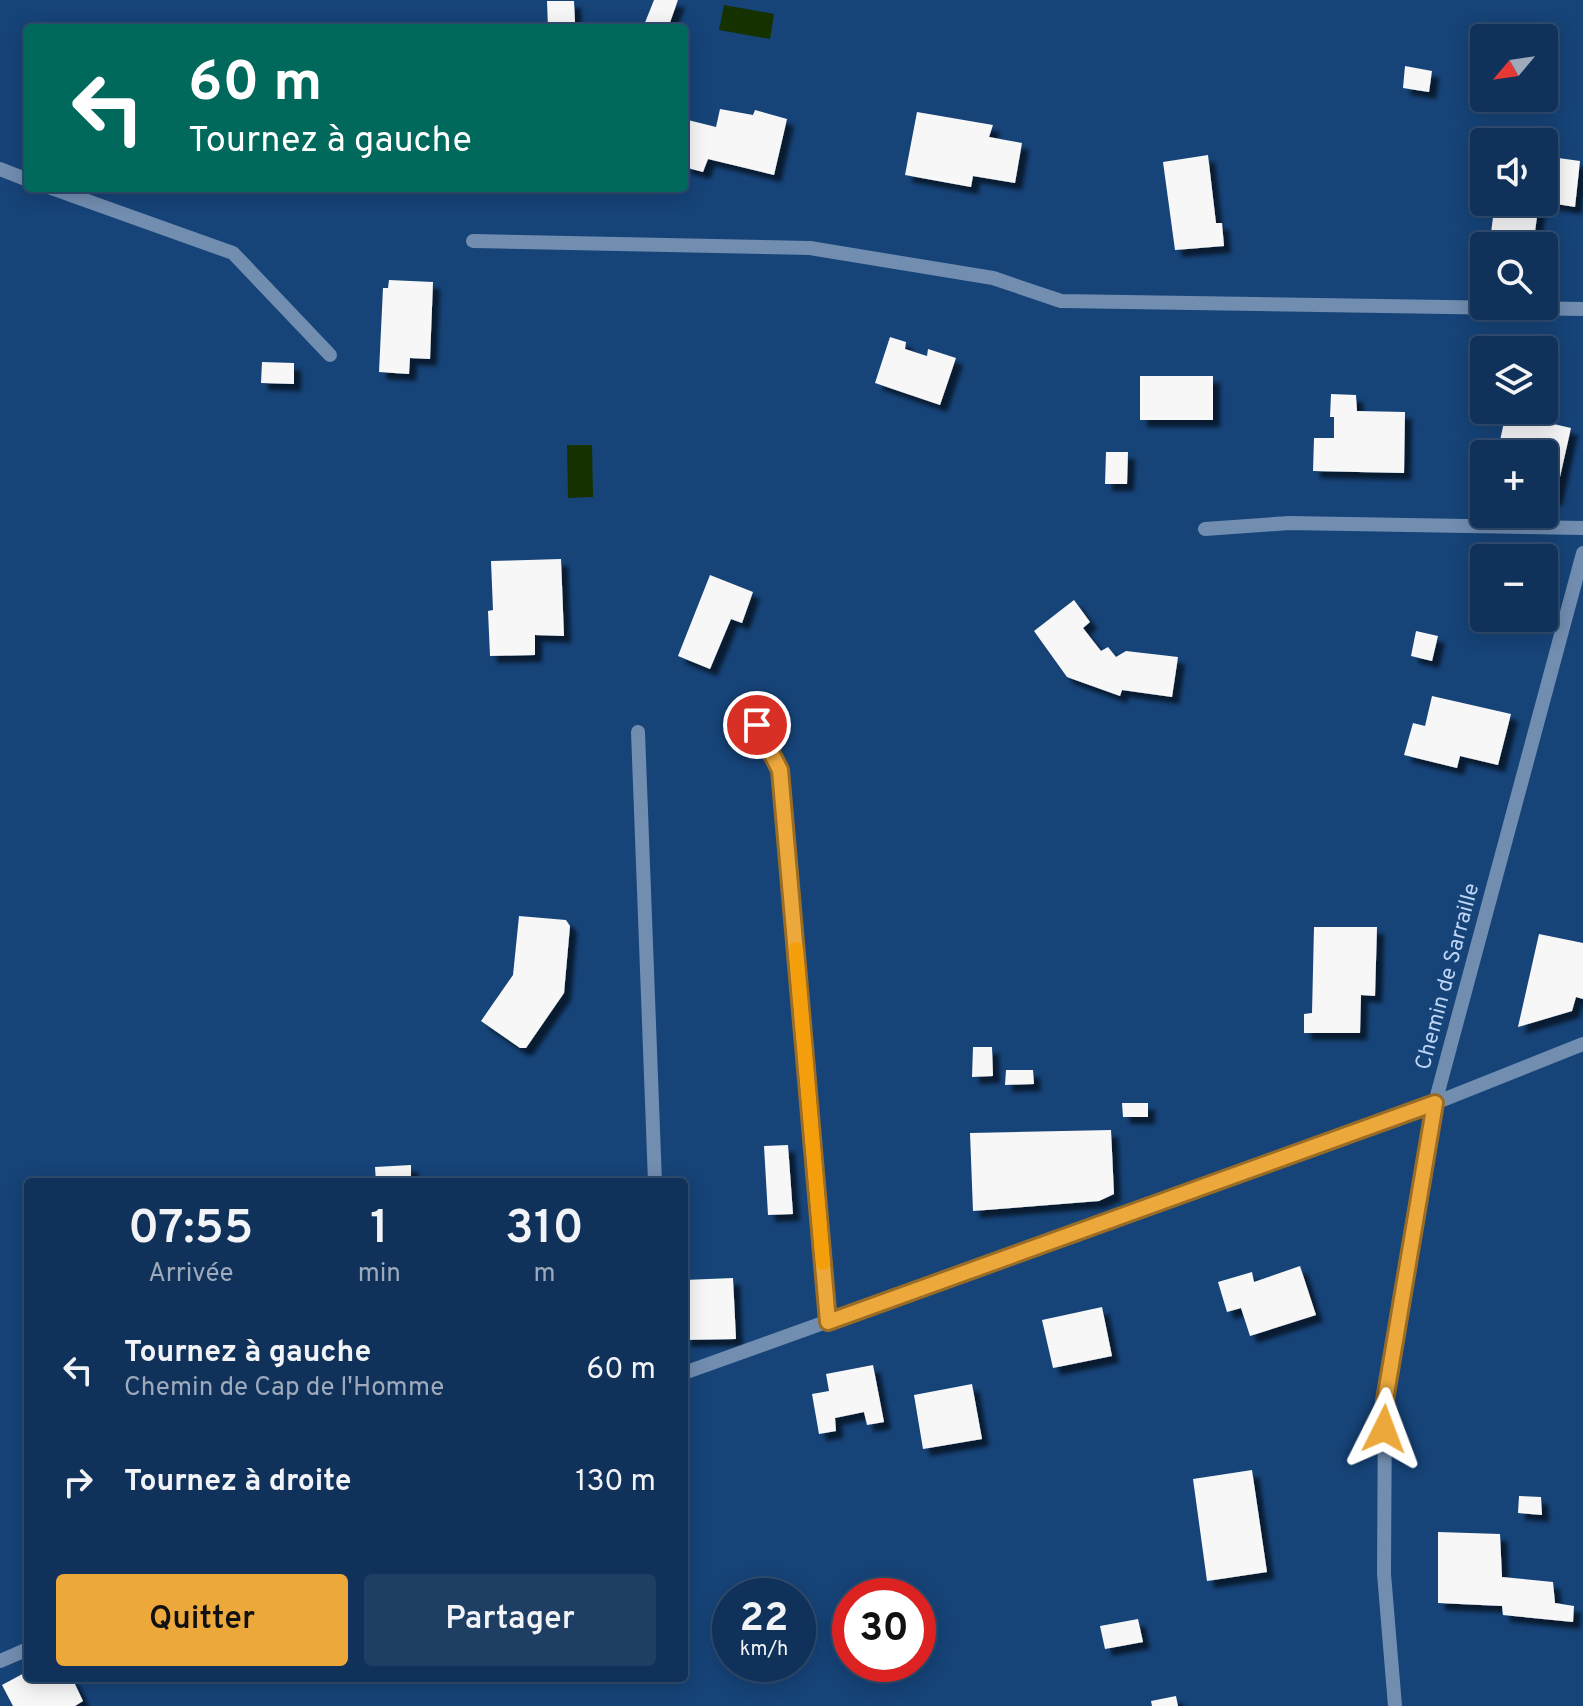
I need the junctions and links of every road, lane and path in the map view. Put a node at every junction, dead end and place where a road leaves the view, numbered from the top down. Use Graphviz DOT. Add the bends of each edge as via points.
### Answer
graph roads {
  1 [pos="0,169"];
  2 [pos="24,178"];
  3 [pos="62,192"];
  4 [pos="473,241"];
  5 [pos="1583,309"];
  6 [pos="330,355"];
  7 [pos="1583,528"];
  8 [pos="1205,529"];
  9 [pos="1583,553"];
  10 [pos="757,725"];
  11 [pos="638,732"];
  12 [pos="1583,1044"];
  13 [pos="1435,1103"];
  14 [pos="655,1178"];
  15 [pos="828,1322"];
  16 [pos="688,1372"];
  17 [pos="24,1651"];
  18 [pos="0,1661"];
  19 [pos="1395,1706"];
  1 -- 2 [label="street"];
  3 -- 6 [label="street" via="233,253"];
  4 -- 5 [label="street" via="810,248 993,278 1061,301"];
  7 -- 8 [label="street" via="1289,523"];
  9 -- 13 [label="street, Chemin de Sarraille"];
  10 -- 15 [label="street" via="780,770"];
  11 -- 14 [label="street"];
  12 -- 13 [label="street"];
  13 -- 15 [label="street"];
  13 -- 19 [label="street, Chemin de Sarraille" via="1385,1400 1384,1574"];
  15 -- 16 [label="street"];
  17 -- 18 [label="street"];
}
